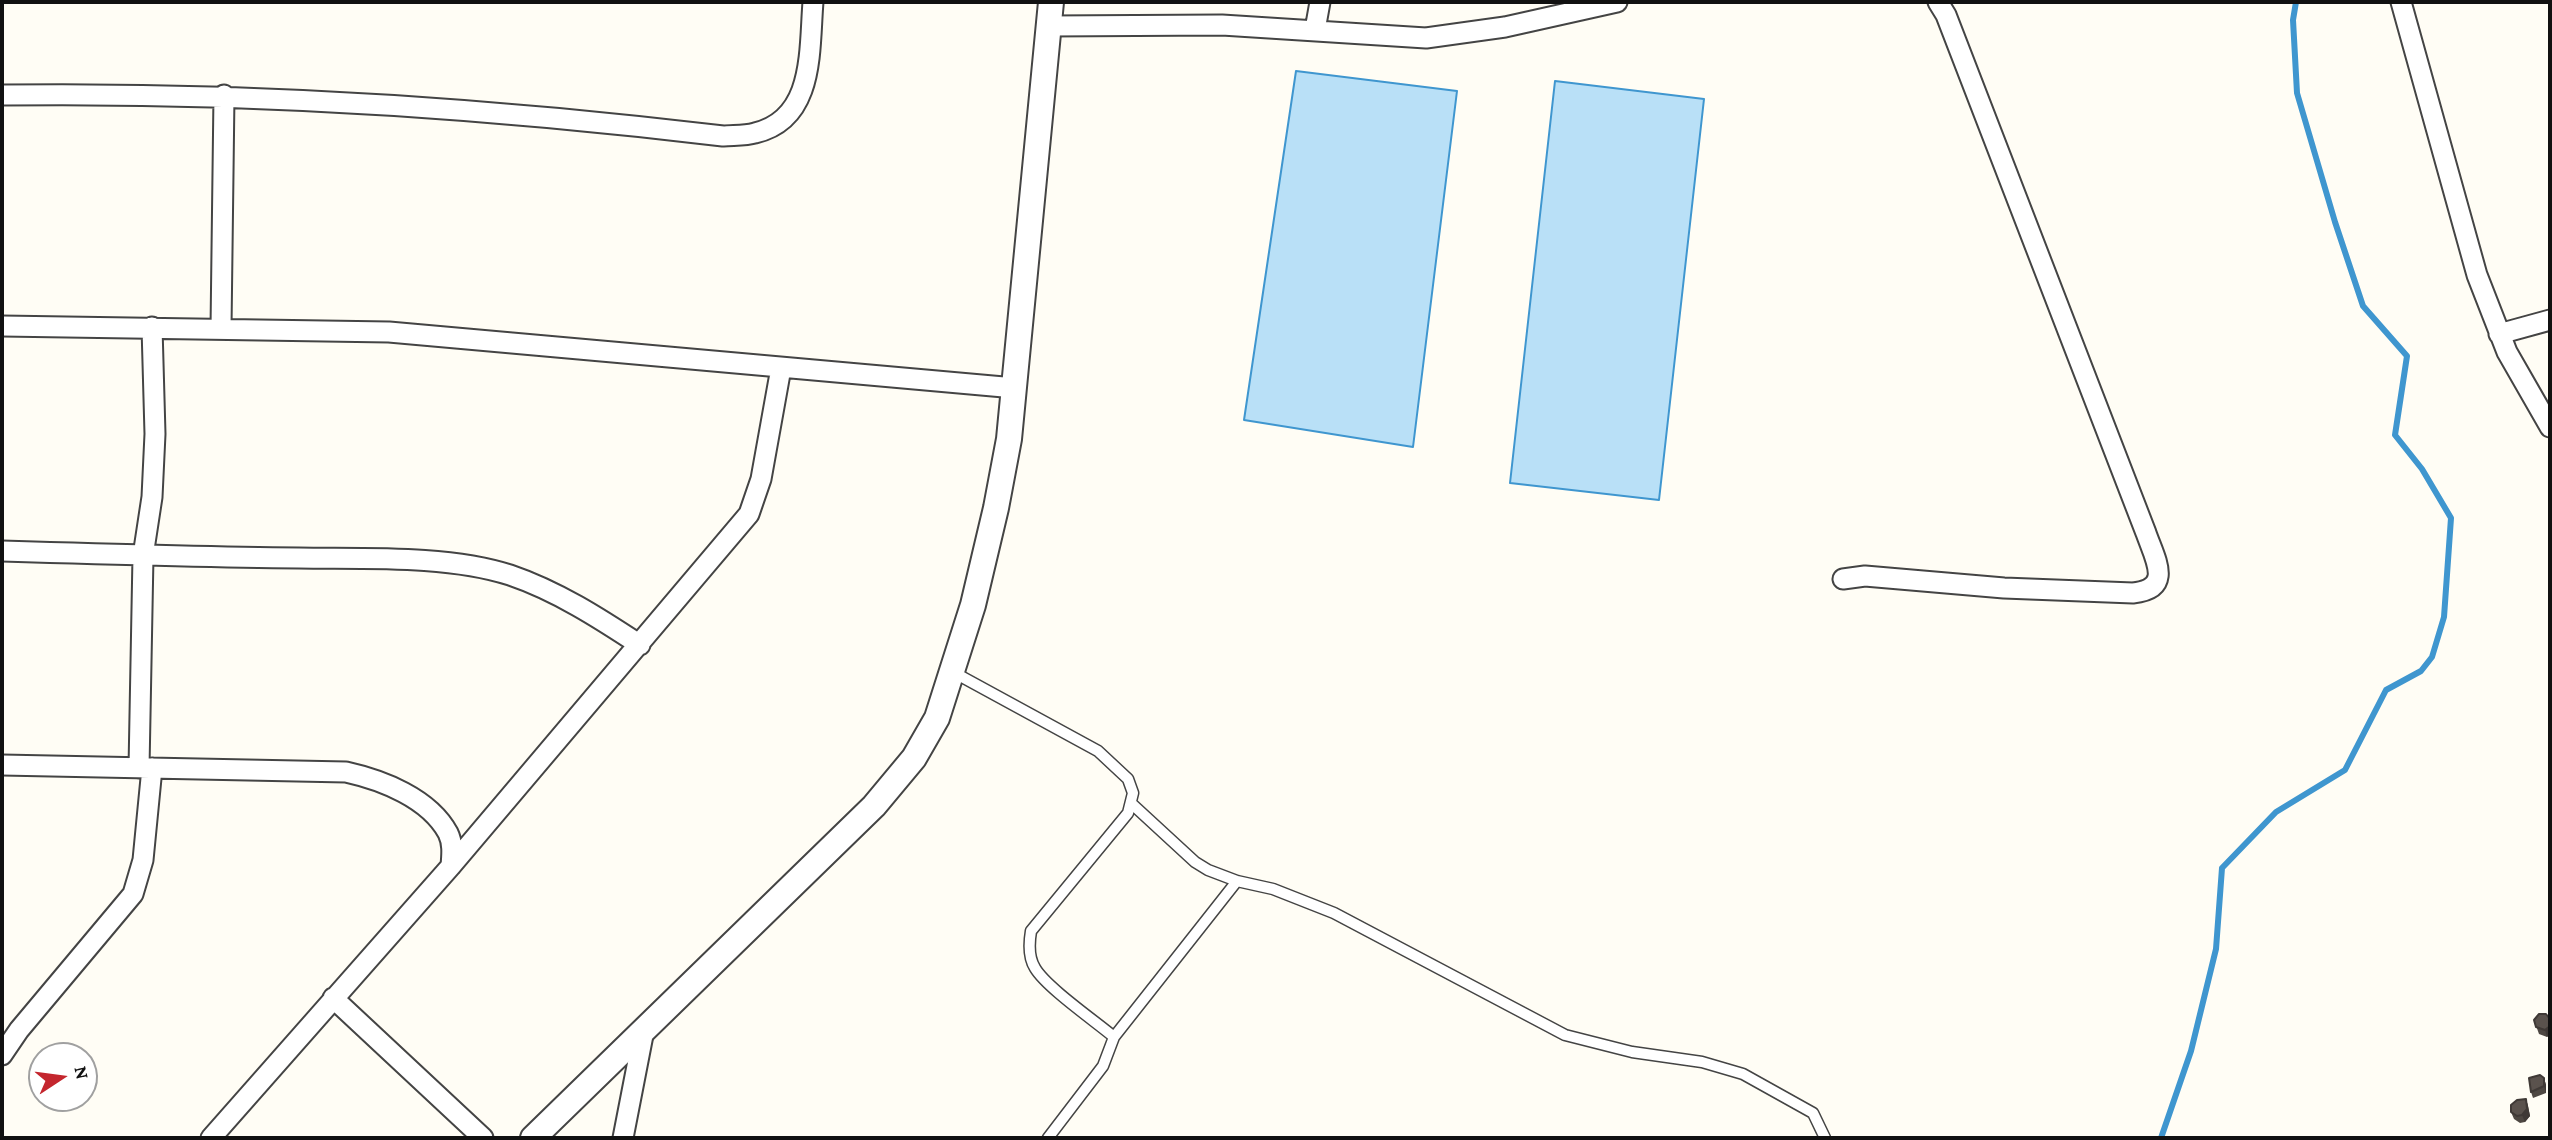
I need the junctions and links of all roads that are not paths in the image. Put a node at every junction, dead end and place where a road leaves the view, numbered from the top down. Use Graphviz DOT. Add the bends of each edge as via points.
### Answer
graph roads {
  1 [pos="813,2"];
  2 [pos="1320,2"];
  3 [pos="1617,2"];
  4 [pos="1938,2"];
  5 [pos="2400,2"];
  6 [pos="1050,14"];
  7 [pos="1315,30"];
  8 [pos="2,94"];
  9 [pos="224,95"];
  10 [pos="2550,320"];
  11 [pos="2,326"];
  12 [pos="152,327"];
  13 [pos="221,328"];
  14 [pos="2500,334"];
  15 [pos="781,368"];
  16 [pos="1015,388"];
  17 [pos="2550,427"];
  18 [pos="2,551"];
  19 [pos="143,556"];
  20 [pos="1843,579"];
  21 [pos="640,645"];
  22 [pos="953,672"];
  23 [pos="2,765"];
  24 [pos="145,768"];
  25 [pos="1132,804"];
  26 [pos="451,866"];
  27 [pos="1237,881"];
  28 [pos="333,998"];
  29 [pos="644,1030"];
  30 [pos="1114,1037"];
  31 [pos="2,1055"];
  32 [pos="211,1138"];
  33 [pos="484,1138"];
  34 [pos="533,1138"];
  35 [pos="623,1138"];
  36 [pos="1048,1138"];
  37 [pos="1825,1138"];
  1 -- 9 [label="street" via="806,81 793,111 774,127 754,134 723,136 472,111"];
  2 -- 7 [label="street"];
  3 -- 7 [label="street" via="1505,27 1426,37"];
  4 -- 20 [label="street" via="1985,113 2159,573 2155,587 2133,593 1865,576"];
  5 -- 14 [label="street" via="2477,275"];
  6 -- 7 [label="street"];
  6 -- 16 [label="street"];
  8 -- 9 [label="street"];
  9 -- 13 [label="street"];
  10 -- 14 [label="street"];
  11 -- 12 [label="street"];
  12 -- 13 [label="street"];
  12 -- 19 [label="street" via="155,434"];
  13 -- 15 [label="street" via="389,332"];
  14 -- 17 [label="street"];
  15 -- 16 [label="street"];
  15 -- 21 [label="street" via="761,479 749,514"];
  16 -- 22 [label="street" via="996,509"];
  18 -- 19 [label="street"];
  19 -- 21 [label="street" via="381,559 481,568 543,589"];
  19 -- 24 [label="street"];
  21 -- 26 [label="street"];
  22 -- 25 [label="lane" via="1098,751 1128,779"];
  22 -- 29 [label="street" via="937,719 914,758 874,806"];
  23 -- 24 [label="street"];
  24 -- 26 [label="street" via="366,776 398,790 441,823 449,835"];
  24 -- 31 [label="street" via="143,860 134,894"];
  25 -- 27 [label="lane" via="1195,862"];
  25 -- 30 [label="lane" via="1031,930 1028,945 1035,968 1047,981"];
  26 -- 28 [label="street"];
  27 -- 30 [label="lane"];
  27 -- 37 [label="lane" via="1334,913 1565,1035 1743,1074 1813,1113"];
  28 -- 32 [label="street"];
  28 -- 33 [label="street"];
  29 -- 34 [label="street"];
  29 -- 35 [label="street"];
  30 -- 36 [label="lane" via="1103,1066"];
}
